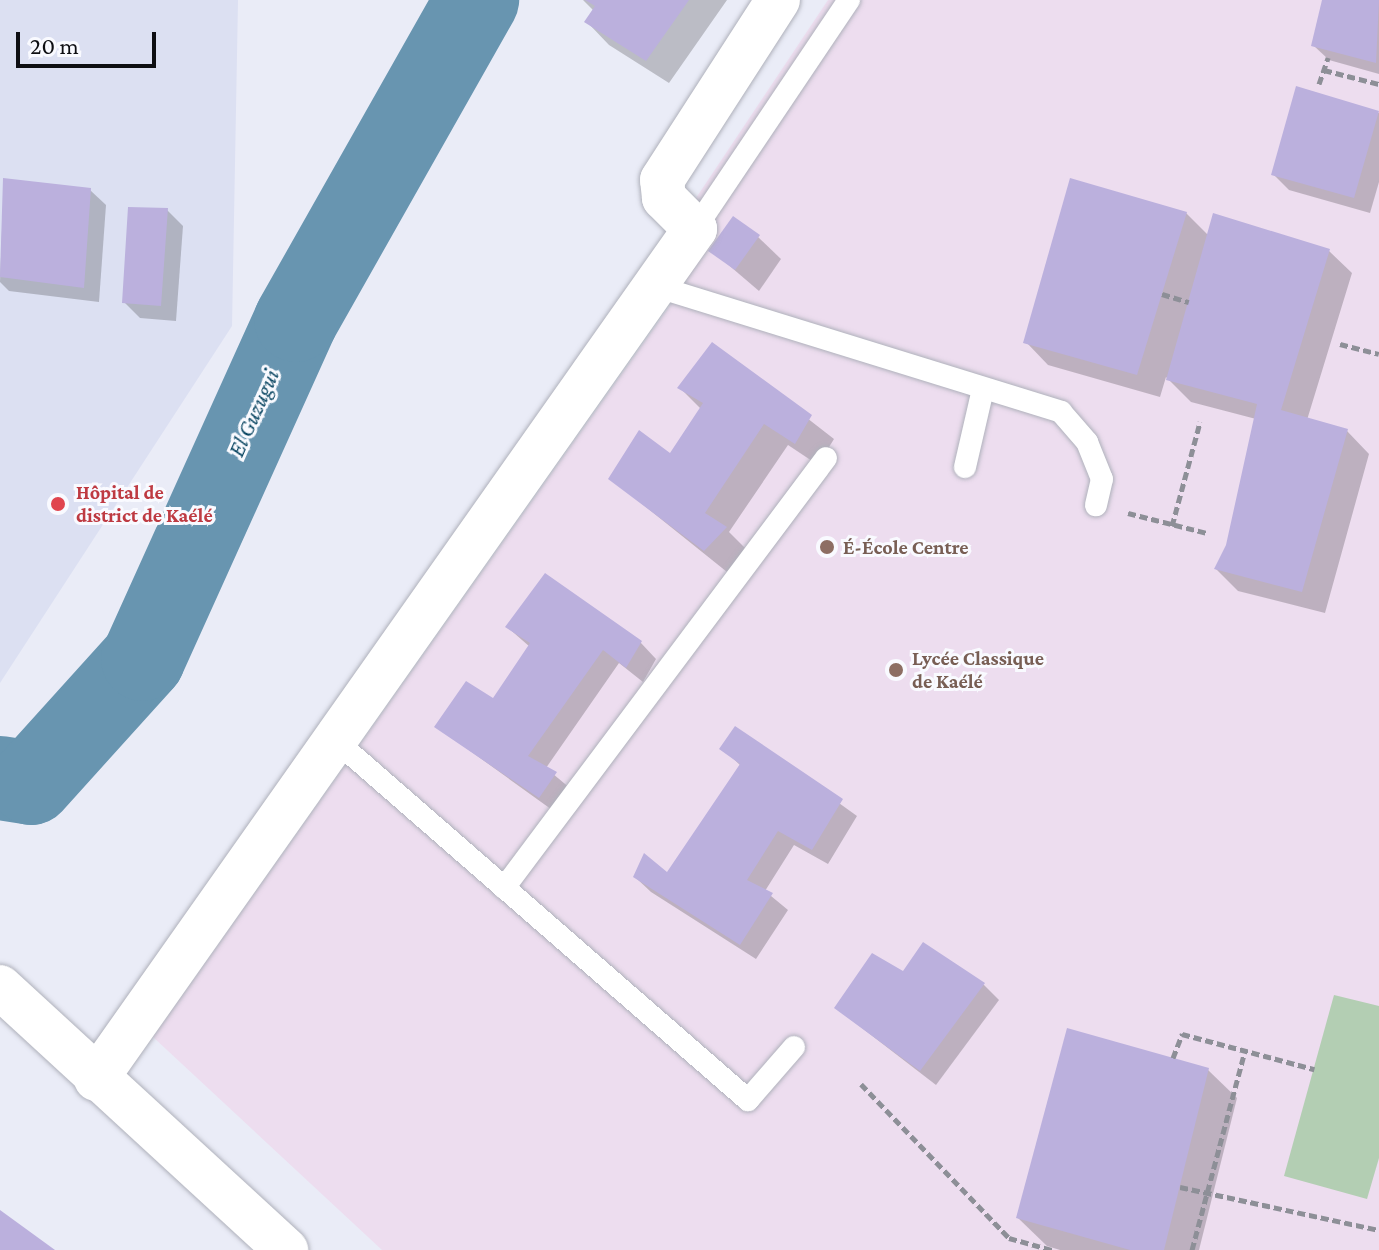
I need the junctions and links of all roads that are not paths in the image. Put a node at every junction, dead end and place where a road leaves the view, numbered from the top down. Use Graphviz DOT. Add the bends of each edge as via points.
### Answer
graph roads {
  1 [pos="778,0"];
  2 [pos="849,0"];
  3 [pos="695,229"];
  4 [pos="658,287"];
  5 [pos="983,389"];
  6 [pos="826,458"];
  7 [pos="965,467"];
  8 [pos="1096,505"];
  9 [pos="335,740"];
  10 [pos="504,888"];
  11 [pos="0,987"];
  12 [pos="794,1047"];
  13 [pos="96,1079"];
  14 [pos="286,1250"];
  1 -- 3 [label="street" via="662,180 664,198"];
  2 -- 3 [label="lane"];
  3 -- 4 [label="street"];
  4 -- 5 [label="lane"];
  4 -- 9 [label="street"];
  5 -- 7 [label="lane"];
  5 -- 8 [label="lane" via="1061,412 1087,442 1102,479"];
  6 -- 10 [label="lane"];
  9 -- 10 [label="lane"];
  9 -- 13 [label="street"];
  10 -- 12 [label="lane" via="748,1100"];
  11 -- 13 [label="street"];
  13 -- 14 [label="street"];
}
